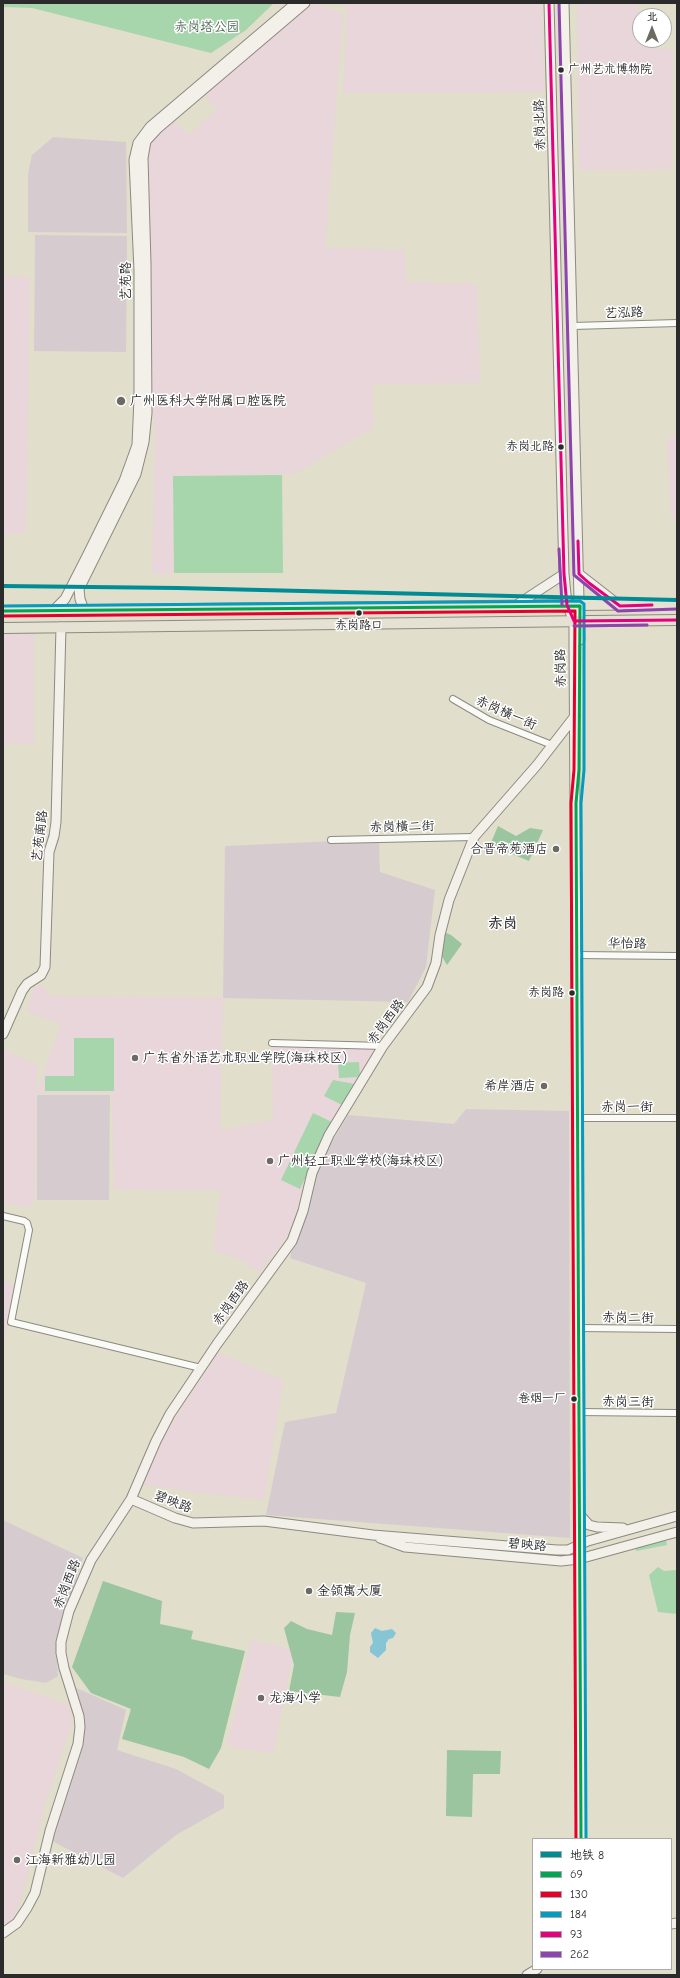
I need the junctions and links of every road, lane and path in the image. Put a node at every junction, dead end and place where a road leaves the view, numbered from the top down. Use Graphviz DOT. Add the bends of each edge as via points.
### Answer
graph roads {
  1 [pos="296,3"];
  2 [pos="305,3"];
  3 [pos="550,3"];
  4 [pos="564,3"];
  5 [pos="677,323"];
  6 [pos="572,326"];
  7 [pos="564,574"];
  8 [pos="579,574"];
  9 [pos="677,604"];
  10 [pos="515,606"];
  11 [pos="567,606"];
  12 [pos="580,606"];
  13 [pos="620,606"];
  14 [pos="54,610"];
  15 [pos="84,610"];
  16 [pos="3,611"];
  17 [pos="677,620"];
  18 [pos="577,621"];
  19 [pos="60,627"];
  20 [pos="3,628"];
  21 [pos="453,699"];
  22 [pos="575,716"];
  23 [pos="552,745"];
  24 [pos="576,803"];
  25 [pos="474,836"];
  26 [pos="331,840"];
  27 [pos="576,955"];
  28 [pos="677,956"];
  29 [pos="3,1034"];
  30 [pos="272,1043"];
  31 [pos="383,1046"];
  32 [pos="576,1118"];
  33 [pos="677,1118"];
  34 [pos="3,1216"];
  35 [pos="578,1328"];
  36 [pos="677,1329"];
  37 [pos="201,1368"];
  38 [pos="578,1412"];
  39 [pos="677,1413"];
  40 [pos="131,1499"];
  41 [pos="579,1514"];
  42 [pos="677,1516"];
  43 [pos="636,1528"];
  44 [pos="677,1532"];
  45 [pos="373,1535"];
  46 [pos="579,1545"];
  47 [pos="579,1559"];
  48 [pos="581,1838"];
  49 [pos="3,1933"];
  1 -- 14 [label="street, 艺苑路" via="150,127 138,143 134,160 139,256 137,445 128,470 87,556 65,599"];
  2 -- 15 [label="street, 艺苑路" via="146,141 143,158 147,413 144,442 136,474 82,582 80,595"];
  3 -- 7 [label="street, 赤岗北路"];
  4 -- 6 [label="street, 赤岗北路"];
  5 -- 6 [label="street, 艺泓路"];
  6 -- 8 [label="street, 赤岗北路"];
  7 -- 10 [label="street"];
  7 -- 11 [label="street, 赤岗北路"];
  8 -- 12 [label="street, 赤岗北路"];
  8 -- 13 [label="street"];
  9 -- 13 [label="main road"];
  10 -- 11 [label="main road"];
  10 -- 15 [label="main road"];
  11 -- 12 [label="main road"];
  11 -- 18 [label="street, 赤岗路"];
  12 -- 13 [label="main road"];
  12 -- 18 [label="street, 赤岗路"];
  14 -- 15 [label="main road"];
  14 -- 16 [label="main road"];
  17 -- 18 [label="main road"];
  18 -- 19 [label="main road"];
  18 -- 22 [label="street, 赤岗路"];
  18 -- 24 [label="street, 赤岗路" via="579,770"];
  19 -- 20 [label="main road"];
  19 -- 29 [label="street, 艺苑南路" via="56,822 49,852 45,967 41,975 27,984 22,991"];
  21 -- 23 [label="street, 赤岗横一街" via="489,720"];
  22 -- 23 [label="street, 赤岗西路"];
  22 -- 24 [label="street, 赤岗路"];
  23 -- 25 [label="street, 赤岗西路"];
  24 -- 27 [label="street, 赤岗路"];
  25 -- 26 [label="street, 赤岗横二街"];
  25 -- 31 [label="street, 赤岗西路" via="443,920 432,977"];
  27 -- 28 [label="street, 华怡路"];
  27 -- 32 [label="street, 赤岗路"];
  30 -- 31 [label="street"];
  31 -- 37 [label="street, 赤岗西路" via="329,1135 312,1173 303,1211 292,1241"];
  32 -- 33 [label="street, 赤岗一街"];
  32 -- 35 [label="street, 赤岗路"];
  34 -- 37 [label="street" via="24,1221 29,1230 11,1322"];
  35 -- 36 [label="street, 赤岗二街"];
  35 -- 38 [label="street, 赤岗路"];
  37 -- 40 [label="street, 赤岗西路" via="170,1414"];
  38 -- 39 [label="street, 赤岗三街"];
  38 -- 41 [label="street, 赤岗路"];
  40 -- 45 [label="street, 碧映路" via="193,1523 264,1521"];
  40 -- 49 [label="street, 赤岗西路" via="91,1560 63,1630 61,1653 79,1716 78,1744 50,1831 35,1893 17,1923"];
  41 -- 43 [label="street" via="584,1522 597,1527"];
  41 -- 46 [label="street, 赤岗路"];
  42 -- 43 [label="street, 碧映路"];
  43 -- 46 [label="street, 碧映路"];
  44 -- 47 [label="street, 碧映路"];
  45 -- 46 [label="street, 碧映路" via="557,1550 568,1550"];
  45 -- 47 [label="street, 碧映路" via="392,1544 412,1548 549,1560"];
  46 -- 47 [label="street, 赤岗路"];
  47 -- 48 [label="street, 赤岗路"];
}
